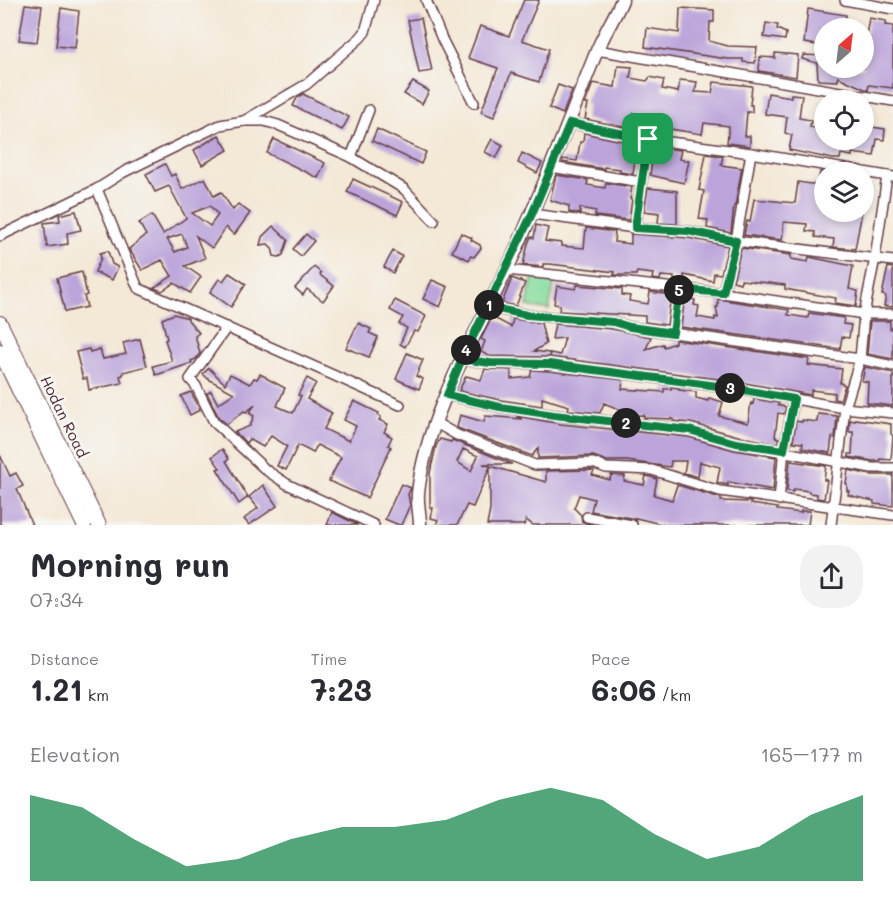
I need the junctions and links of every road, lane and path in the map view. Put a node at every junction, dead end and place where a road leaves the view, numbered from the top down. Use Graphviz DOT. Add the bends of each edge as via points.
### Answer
graph roads {
  1 [pos="374,0"];
  2 [pos="426,0"];
  3 [pos="622,0"];
  4 [pos="845,0"];
  5 [pos="878,3"];
  6 [pos="893,9"];
  7 [pos="597,50"];
  8 [pos="893,101"];
  9 [pos="474,103"];
  10 [pos="369,110"];
  11 [pos="244,121"];
  12 [pos="570,123"];
  13 [pos="648,139"];
  14 [pos="751,153"];
  15 [pos="351,157"];
  16 [pos="551,167"];
  17 [pos="890,176"];
  18 [pos="641,182"];
  19 [pos="97,189"];
  20 [pos="532,214"];
  21 [pos="434,221"];
  22 [pos="635,228"];
  23 [pos="0,236"];
  24 [pos="736,241"];
  25 [pos="875,258"];
  26 [pos="893,261"];
  27 [pos="507,270"];
  28 [pos="679,289"];
  29 [pos="723,293"];
  30 [pos="488,307"];
  31 [pos="864,314"];
  32 [pos="893,315"];
  33 [pos="0,323"];
  34 [pos="227,327"];
  35 [pos="673,333"];
  36 [pos="0,351"];
  37 [pos="462,359"];
  38 [pos="860,359"];
  39 [pos="893,366"];
  40 [pos="447,395"];
  41 [pos="794,399"];
  42 [pos="400,405"];
  43 [pos="845,408"];
  44 [pos="893,413"];
  45 [pos="436,423"];
  46 [pos="784,450"];
  47 [pos="839,462"];
  48 [pos="893,468"];
  49 [pos="779,500"];
  50 [pos="834,506"];
  51 [pos="893,515"];
  52 [pos="587,517"];
  53 [pos="84,525"];
  54 [pos="99,525"];
  55 [pos="374,525"];
  56 [pos="420,525"];
  57 [pos="632,525"];
  58 [pos="831,525"];
  1 -- 11 [label="street" via="360,38 307,84"];
  2 -- 9 [label="street"];
  3 -- 7 [label="street"];
  4 -- 5 [label="street"];
  5 -- 6 [label="street"];
  7 -- 8 [label="street"];
  7 -- 12 [label="street"];
  10 -- 15 [label="street"];
  11 -- 15 [label="street" via="278,125"];
  11 -- 19 [label="street" via="220,125 123,172"];
  12 -- 13 [label="street"];
  12 -- 16 [label="street"];
  13 -- 14 [label="street"];
  13 -- 18 [label="street"];
  14 -- 17 [label="street"];
  14 -- 24 [label="street"];
  15 -- 21 [label="street" via="404,189"];
  16 -- 18 [label="street"];
  16 -- 20 [label="street"];
  17 -- 25 [label="street"];
  18 -- 22 [label="street"];
  19 -- 23 [label="street"];
  19 -- 34 [label="street" via="138,288"];
  20 -- 22 [label="street"];
  20 -- 27 [label="street"];
  22 -- 24 [label="street" via="688,231"];
  24 -- 25 [label="street"];
  24 -- 29 [label="street"];
  25 -- 26 [label="street"];
  25 -- 31 [label="street"];
  27 -- 28 [label="street"];
  27 -- 30 [label="street"];
  28 -- 29 [label="street"];
  28 -- 35 [label="street"];
  29 -- 31 [label="street"];
  30 -- 35 [label="street"];
  30 -- 37 [label="street"];
  31 -- 32 [label="street"];
  31 -- 38 [label="street"];
  33 -- 54 [label="main road, Hodan Road"];
  34 -- 42 [label="street"];
  34 -- 55 [label="street" via="190,378 214,422 287,484"];
  35 -- 38 [label="street"];
  36 -- 53 [label="main road, Hodan Road"];
  37 -- 40 [label="street"];
  37 -- 41 [label="street" via="549,364"];
  38 -- 39 [label="street"];
  38 -- 43 [label="street"];
  40 -- 45 [label="street"];
  40 -- 46 [label="street" via="532,412 689,430 736,443"];
  41 -- 43 [label="street"];
  41 -- 46 [label="street"];
  43 -- 44 [label="street"];
  43 -- 47 [label="street"];
  45 -- 49 [label="street" via="534,465 593,463 606,468 652,470 720,491"];
  45 -- 56 [label="street" via="418,495"];
  46 -- 47 [label="street"];
  46 -- 49 [label="street"];
  47 -- 48 [label="street"];
  47 -- 50 [label="street"];
  49 -- 50 [label="street"];
  50 -- 51 [label="street"];
  50 -- 58 [label="street"];
  52 -- 57 [label="street"];
}
